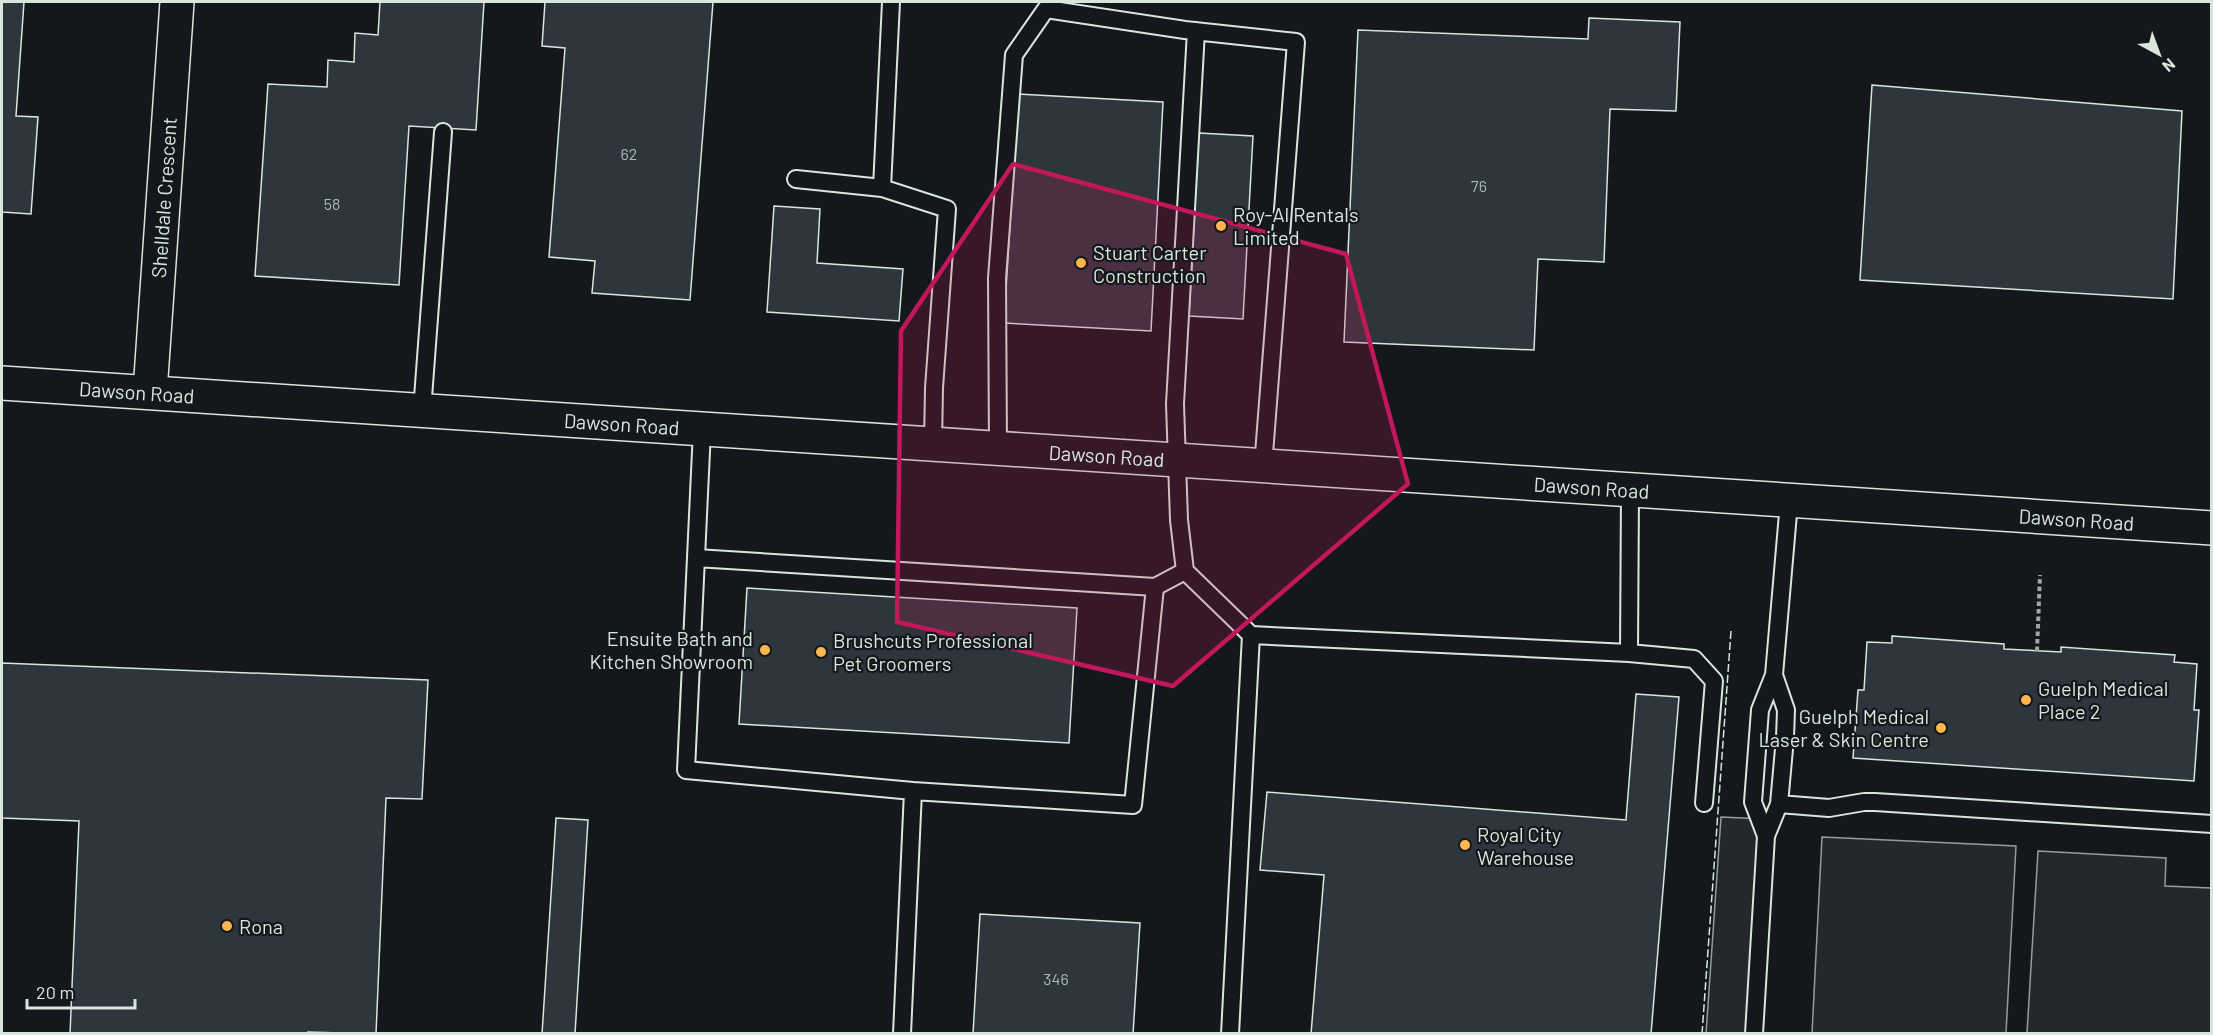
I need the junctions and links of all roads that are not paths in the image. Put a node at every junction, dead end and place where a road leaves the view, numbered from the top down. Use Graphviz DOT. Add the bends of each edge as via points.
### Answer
graph roads {
  1 [pos="177,2"];
  2 [pos="891,2"];
  3 [pos="1196,31"];
  4 [pos="443,132"];
  5 [pos="795,179"];
  6 [pos="882,188"];
  7 [pos="2,383"];
  8 [pos="150,392"];
  9 [pos="423,411"];
  10 [pos="702,430"];
  11 [pos="933,445"];
  12 [pos="998,449"];
  13 [pos="1176,461"];
  14 [pos="1263,467"];
  15 [pos="1630,491"];
  16 [pos="1789,502"];
  17 [pos="2211,528"];
  18 [pos="696,558"];
  19 [pos="1185,571"];
  20 [pos="1155,587"];
  21 [pos="1251,634"];
  22 [pos="1629,653"];
  23 [pos="1774,675"];
  24 [pos="913,791"];
  25 [pos="1704,803"];
  26 [pos="1779,804"];
  27 [pos="2211,824"];
  28 [pos="1766,836"];
  29 [pos="902,1034"];
  30 [pos="1230,1034"];
  31 [pos="1754,1034"];
  1 -- 8 [label="street, Shelldale Crescent"];
  2 -- 6 [label="lane"];
  3 -- 12 [label="lane" via="1046,9 1014,55 997,278"];
  3 -- 13 [label="lane" via="1175,404"];
  3 -- 14 [label="lane" via="1296,42"];
  4 -- 9 [label="lane"];
  5 -- 6 [label="lane"];
  6 -- 11 [label="lane" via="946,209"];
  7 -- 8 [label="street, Dawson Road"];
  8 -- 9 [label="street, Dawson Road"];
  9 -- 10 [label="street, Dawson Road"];
  10 -- 11 [label="street, Dawson Road"];
  10 -- 18 [label="lane"];
  11 -- 12 [label="street, Dawson Road"];
  12 -- 13 [label="street, Dawson Road"];
  13 -- 14 [label="street, Dawson Road"];
  13 -- 19 [label="lane"];
  14 -- 15 [label="street, Dawson Road"];
  15 -- 16 [label="street, Dawson Road"];
  15 -- 22 [label="lane"];
  16 -- 17 [label="street, Dawson Road"];
  16 -- 23 [label="lane"];
  18 -- 20 [label="lane"];
  18 -- 24 [label="lane" via="686,770"];
  19 -- 20 [label="lane"];
  19 -- 21 [label="lane"];
  20 -- 24 [label="lane" via="1133,805"];
  21 -- 22 [label="lane"];
  21 -- 30 [label="lane"];
  22 -- 25 [label="lane" via="1694,659 1714,681"];
  23 -- 26 [label="lane" via="1786,710"];
  23 -- 28 [label="lane" via="1760,710 1753,802"];
  24 -- 29 [label="lane"];
  26 -- 27 [label="lane" via="1829,808 1875,802"];
  26 -- 28 [label="lane"];
  28 -- 31 [label="lane"];
}
